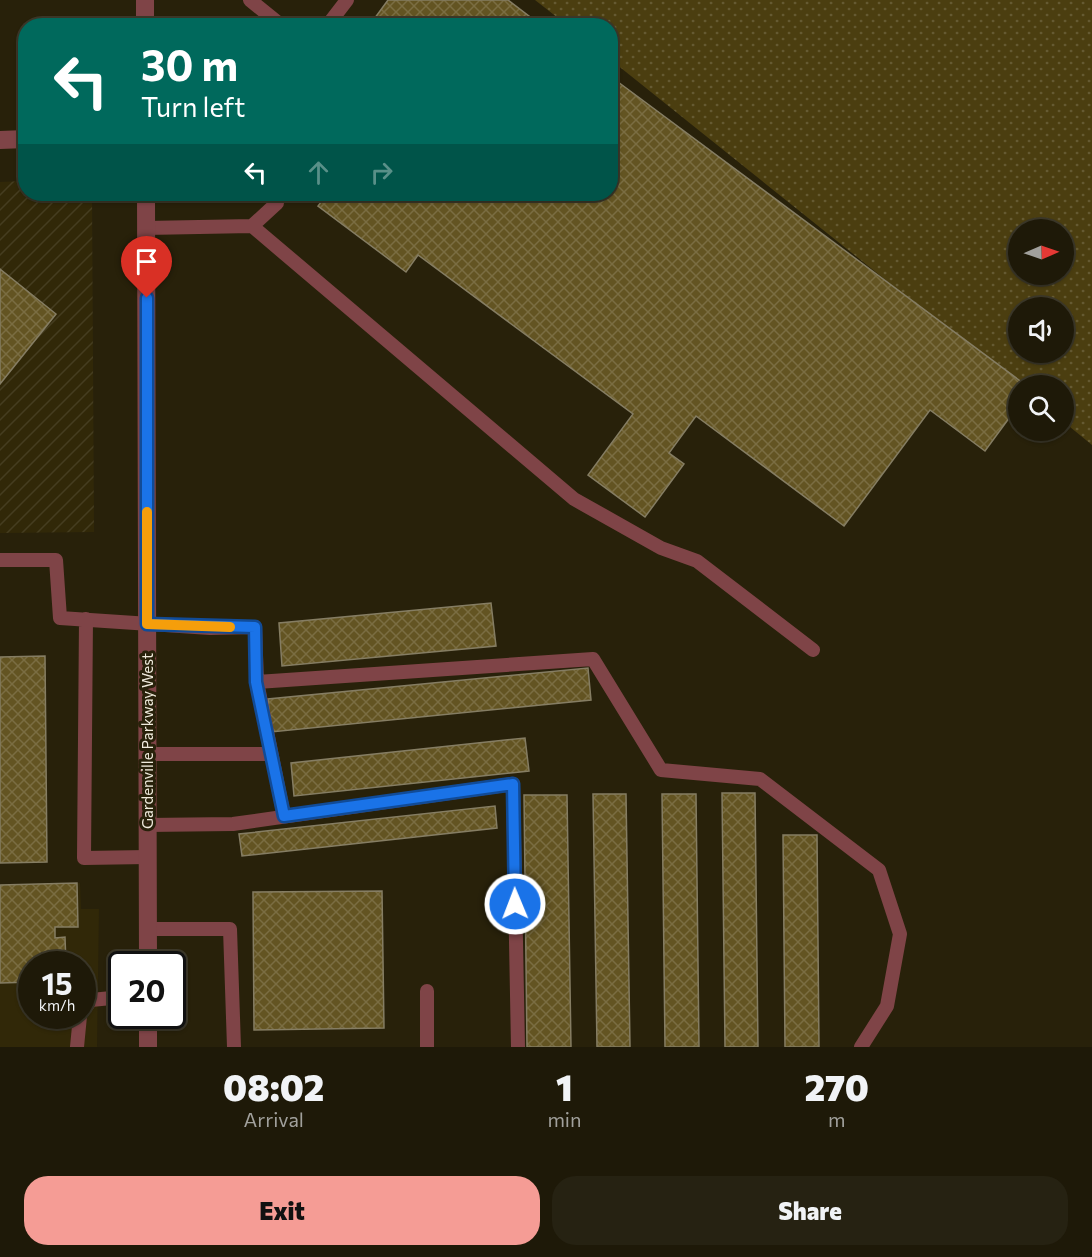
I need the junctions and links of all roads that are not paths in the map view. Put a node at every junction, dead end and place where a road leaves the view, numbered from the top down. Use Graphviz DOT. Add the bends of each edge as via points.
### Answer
graph roads {
  1 [pos="145,0"];
  2 [pos="250,0"];
  3 [pos="347,0"];
  4 [pos="145,18"];
  5 [pos="272,18"];
  6 [pos="333,18"];
  7 [pos="18,139"];
  8 [pos="0,140"];
  9 [pos="146,201"];
  10 [pos="277,201"];
  11 [pos="252,226"];
  12 [pos="146,228"];
  13 [pos="0,560"];
  14 [pos="87,619"];
  15 [pos="147,624"];
  16 [pos="813,650"];
  17 [pos="256,682"];
  18 [pos="147,754"];
  19 [pos="269,754"];
  20 [pos="284,816"];
  21 [pos="147,825"];
  22 [pos="147,857"];
  23 [pos="148,929"];
  24 [pos="148,951"];
  25 [pos="427,991"];
  26 [pos="79,1029"];
  27 [pos="148,1029"];
  28 [pos="77,1047"];
  29 [pos="148,1047"];
  30 [pos="234,1047"];
  31 [pos="427,1047"];
  32 [pos="518,1047"];
  33 [pos="861,1047"];
  1 -- 4 [label="street"];
  2 -- 5 [label="lane"];
  3 -- 6 [label="lane"];
  7 -- 8 [label="street"];
  9 -- 12 [label="street, Gardenville Parkway West"];
  10 -- 11 [label="lane"];
  11 -- 12 [label="lane"];
  11 -- 16 [label="lane" via="574,499 661,548 697,561"];
  12 -- 15 [label="street, Gardenville Parkway West"];
  13 -- 14 [label="lane" via="56,560 60,618"];
  14 -- 15 [label="lane"];
  14 -- 22 [label="lane" via="84,858"];
  15 -- 17 [label="lane" via="255,627"];
  15 -- 18 [label="street, Gardenville Parkway West"];
  17 -- 19 [label="lane"];
  17 -- 33 [label="lane" via="593,659 661,770 760,779 879,870 900,934 887,1006"];
  18 -- 19 [label="lane"];
  18 -- 21 [label="street, Gardenville Parkway West"];
  19 -- 20 [label="lane"];
  20 -- 21 [label="lane" via="233,824"];
  20 -- 32 [label="lane" via="513,784"];
  21 -- 22 [label="street, Gardenville Parkway West"];
  22 -- 23 [label="street, Gardenville Parkway West"];
  23 -- 24 [label="street, Gardenville Parkway West"];
  23 -- 30 [label="lane" via="230,929"];
  25 -- 31 [label="lane"];
  26 -- 28 [label="lane"];
  27 -- 29 [label="street"];
}
